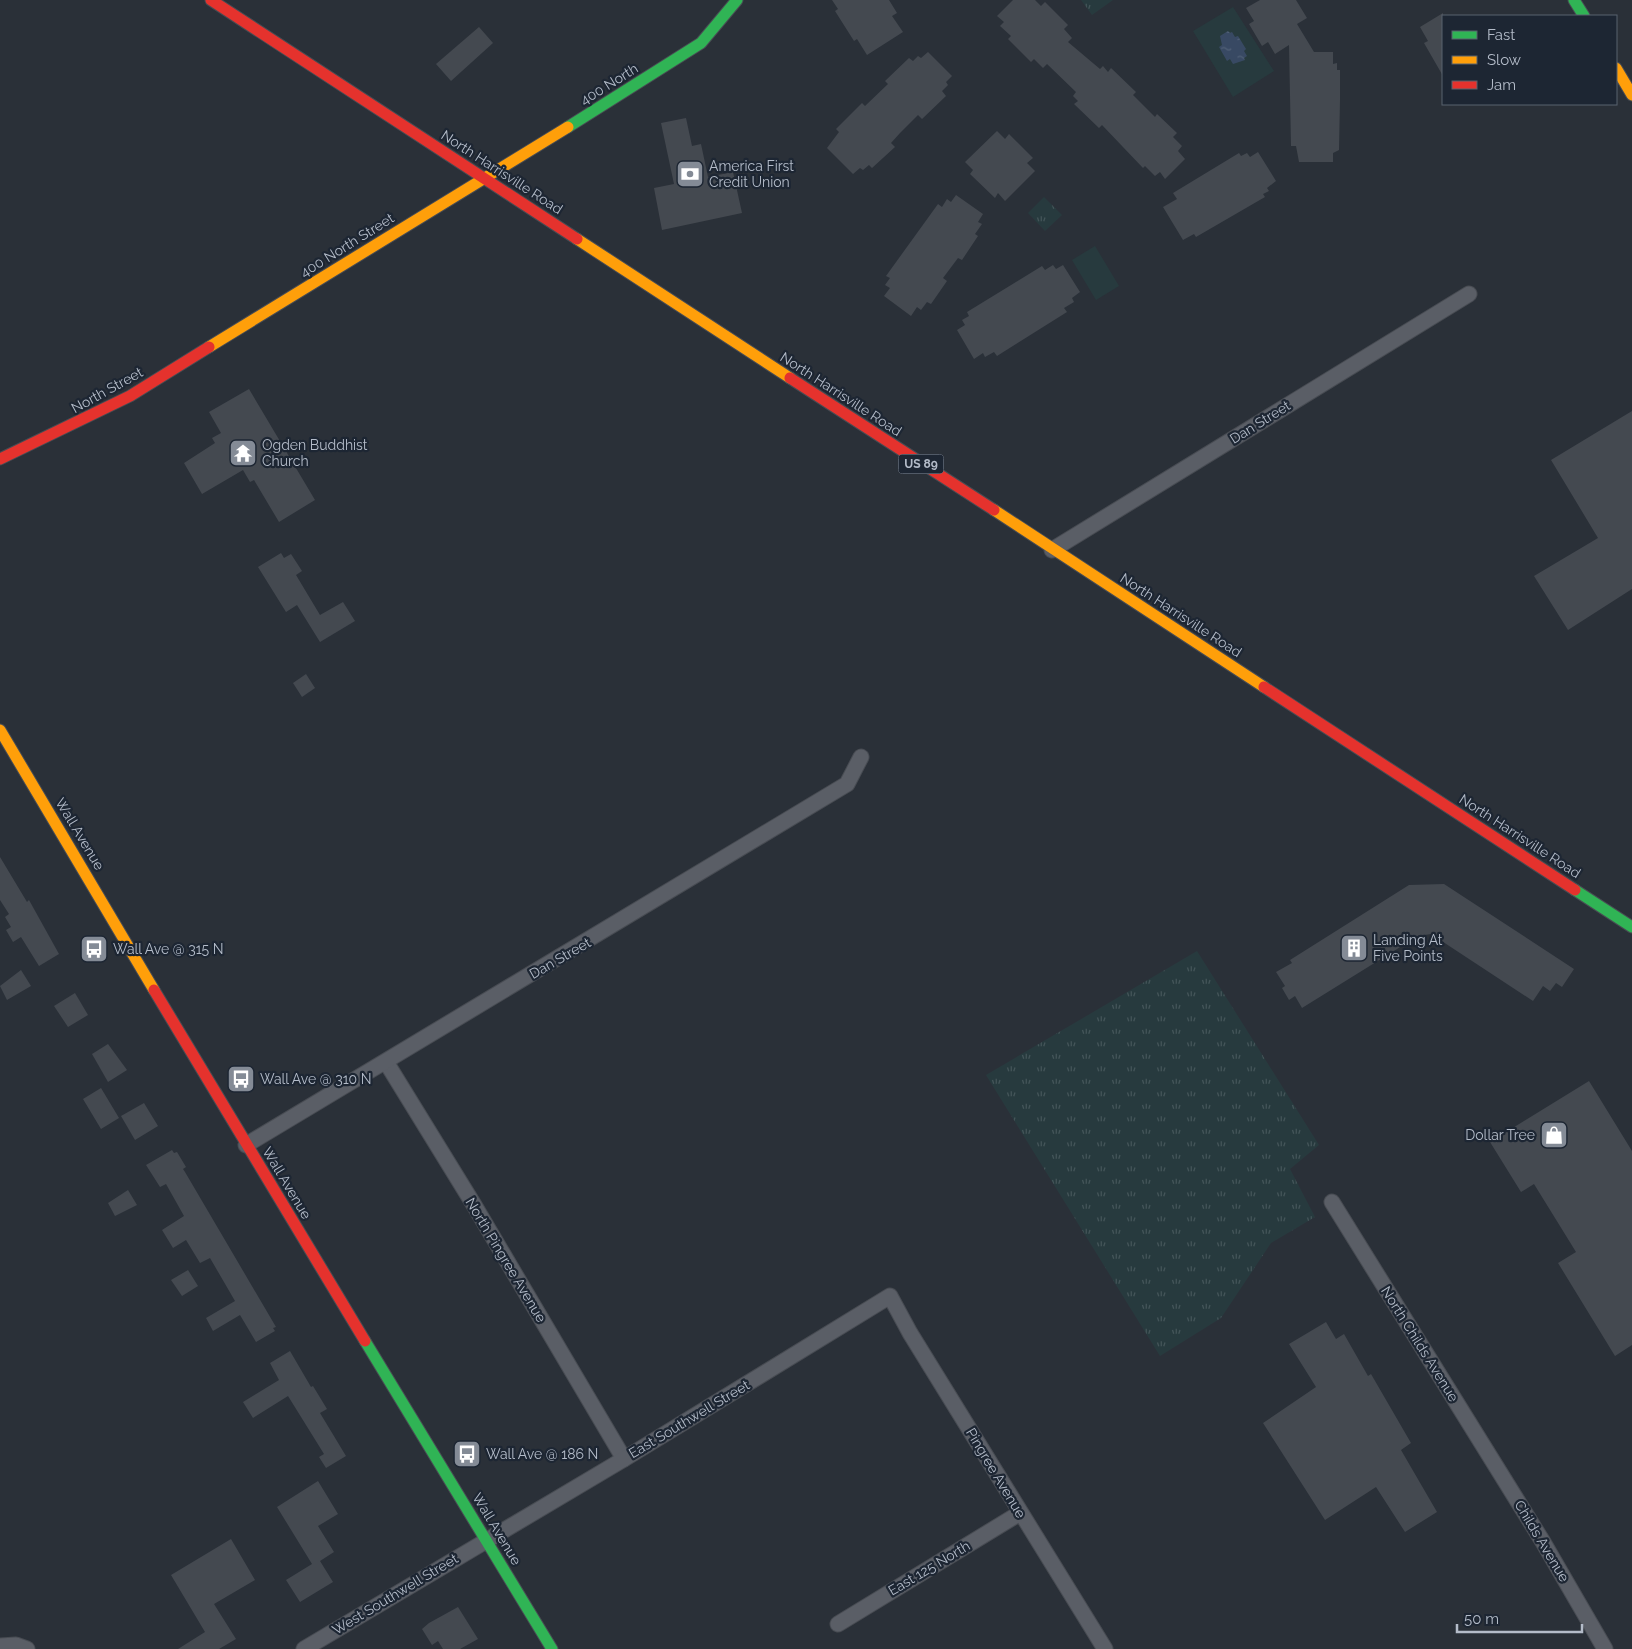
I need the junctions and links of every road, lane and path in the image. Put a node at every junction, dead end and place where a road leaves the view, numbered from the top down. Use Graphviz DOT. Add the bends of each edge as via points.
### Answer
graph roads {
  1 [pos="211,0"];
  2 [pos="737,0"];
  3 [pos="1574,0"];
  4 [pos="1583,15"];
  5 [pos="1617,70"];
  6 [pos="1632,95"];
  7 [pos="484,177"];
  8 [pos="1469,294"];
  9 [pos="225,339"];
  10 [pos="0,459"];
  11 [pos="1052,550"];
  12 [pos="0,730"];
  13 [pos="861,757"];
  14 [pos="1632,927"];
  15 [pos="386,1062"];
  16 [pos="246,1145"];
  17 [pos="1332,1202"];
  18 [pos="890,1296"];
  19 [pos="624,1459"];
  20 [pos="1508,1486"];
  21 [pos="1020,1513"];
  22 [pos="487,1540"];
  23 [pos="838,1624"];
  24 [pos="0,1646"];
  25 [pos="27,1649"];
  26 [pos="304,1649"];
  27 [pos="552,1649"];
  28 [pos="1105,1649"];
  29 [pos="1605,1649"];
  1 -- 7 [label="main road, North Harrisville Road / US 89"];
  2 -- 7 [label="main road, 400 North" via="701,43 627,92"];
  3 -- 4 [label="main road"];
  5 -- 6 [label="main road"];
  7 -- 9 [label="main road, 400 North Street"];
  7 -- 11 [label="main road, North Harrisville Road / US 89"];
  8 -- 11 [label="street, Dan Street"];
  9 -- 10 [label="main road, North Street" via="94,415"];
  11 -- 14 [label="main road, North Harrisville Road / US 89"];
  12 -- 16 [label="main road, Wall Avenue"];
  13 -- 15 [label="street, Dan Street" via="847,784"];
  15 -- 16 [label="street, Dan Street"];
  15 -- 19 [label="street, North Pingree Avenue"];
  16 -- 22 [label="main road, Wall Avenue"];
  17 -- 20 [label="street, North Childs Avenue"];
  18 -- 19 [label="street, East Southwell Street"];
  18 -- 21 [label="street, Pingree Avenue"];
  19 -- 22 [label="street, East Southwell Street"];
  20 -- 29 [label="street, Childs Avenue"];
  21 -- 23 [label="street, East 125 North"];
  21 -- 28 [label="street, Pingree Avenue"];
  22 -- 26 [label="street, West Southwell Street"];
  22 -- 27 [label="main road, Wall Avenue"];
  24 -- 25 [label="street" via="16,1645"];
}
